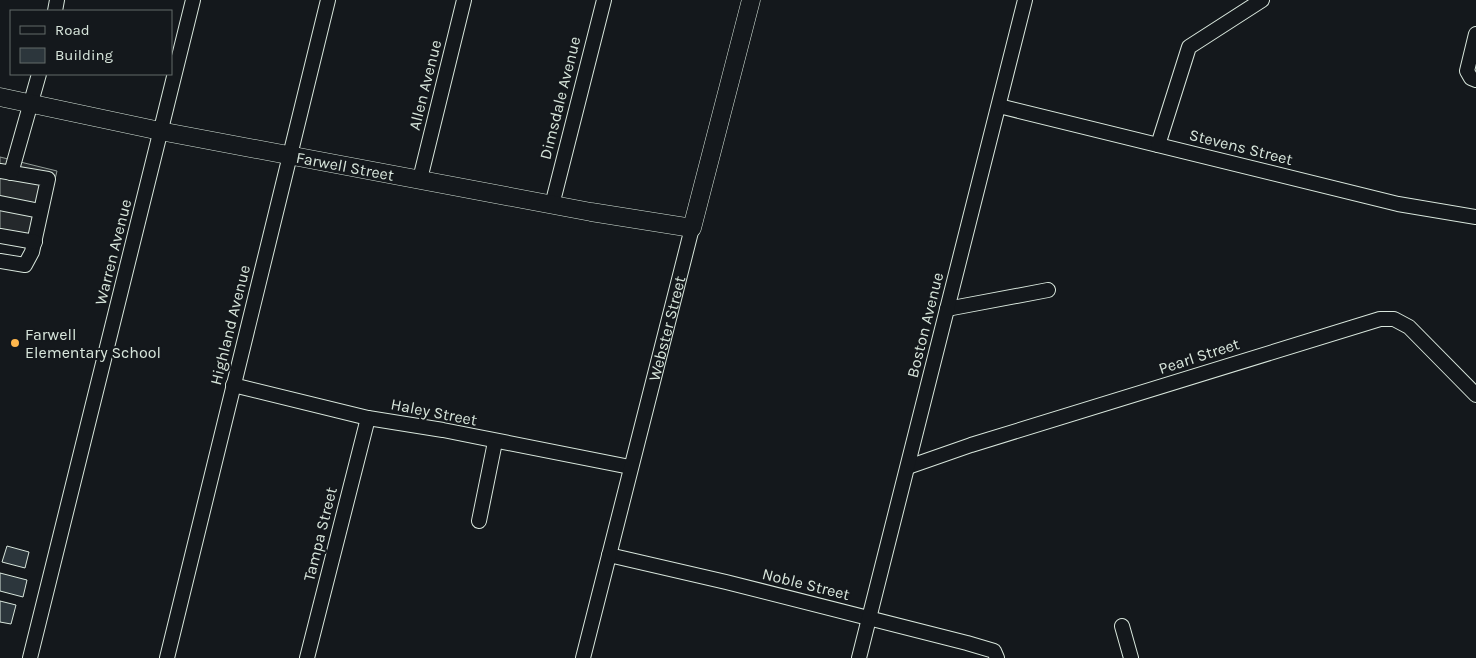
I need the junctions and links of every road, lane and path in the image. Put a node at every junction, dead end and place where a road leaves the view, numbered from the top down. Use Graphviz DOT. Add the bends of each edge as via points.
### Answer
graph roads {
  1 [pos="194,0"];
  2 [pos="328,0"];
  3 [pos="464,0"];
  4 [pos="604,0"];
  5 [pos="751,0"];
  6 [pos="1025,0"];
  7 [pos="1262,0"];
  8 [pos="1476,34"];
  9 [pos="39,75"];
  10 [pos="1472,78"];
  11 [pos="0,97"];
  12 [pos="32,104"];
  13 [pos="999,106"];
  14 [pos="160,130"];
  15 [pos="1158,145"];
  16 [pos="290,155"];
  17 [pos="6,172"];
  18 [pos="420,179"];
  19 [pos="0,203"];
  20 [pos="552,205"];
  21 [pos="40,211"];
  22 [pos="1476,217"];
  23 [pos="692,228"];
  24 [pos="0,236"];
  25 [pos="34,242"];
  26 [pos="0,261"];
  27 [pos="1048,290"];
  28 [pos="947,309"];
  29 [pos="233,385"];
  30 [pos="1476,395"];
  31 [pos="368,418"];
  32 [pos="495,442"];
  33 [pos="630,467"];
  34 [pos="908,467"];
  35 [pos="479,521"];
  36 [pos="609,555"];
  37 [pos="869,618"];
  38 [pos="1122,626"];
  39 [pos="996,655"];
  40 [pos="30,658"];
  41 [pos="167,658"];
  42 [pos="307,658"];
  43 [pos="583,658"];
  44 [pos="859,658"];
  45 [pos="1131,658"];
  1 -- 14 [label="street, Warren Avenue"];
  2 -- 16 [label="street, Highland Avenue"];
  3 -- 18 [label="street, Allen Avenue"];
  4 -- 20 [label="street, Dimsdale Avenue"];
  5 -- 23 [label="main road, Webster Street"];
  6 -- 13 [label="street, Boston Avenue"];
  7 -- 15 [label="street" via="1189,47"];
  8 -- 10 [label="street" via="1469,58"];
  9 -- 12 [label="street"];
  11 -- 12 [label="main road, Farwell Street"];
  12 -- 14 [label="main road, Farwell Street"];
  12 -- 17 [label="street"];
  13 -- 15 [label="street, Stevens Street"];
  13 -- 28 [label="street, Boston Avenue"];
  14 -- 16 [label="main road, Farwell Street"];
  14 -- 40 [label="street, Warren Avenue"];
  15 -- 22 [label="street, Stevens Street" via="1398,204"];
  16 -- 18 [label="main road, Farwell Street"];
  16 -- 29 [label="street, Highland Avenue"];
  17 -- 21 [label="street" via="48,179"];
  18 -- 20 [label="main road, Farwell Street"];
  19 -- 21 [label="street"];
  20 -- 23 [label="main road, Farwell Street"];
  21 -- 25 [label="street"];
  23 -- 33 [label="street, Webster Street"];
  24 -- 25 [label="street"];
  25 -- 26 [label="street" via="25,265"];
  27 -- 28 [label="street"];
  28 -- 34 [label="street, Boston Avenue"];
  29 -- 31 [label="street, Haley Street"];
  29 -- 41 [label="street, Highland Avenue"];
  30 -- 34 [label="street, Pearl Street" via="1409,328 1394,319 1380,318"];
  31 -- 32 [label="street, Haley Street"];
  31 -- 42 [label="street, Tampa Street"];
  32 -- 33 [label="street, Haley Street"];
  32 -- 35 [label="street"];
  33 -- 36 [label="street, Webster Street"];
  34 -- 37 [label="street, Boston Avenue"];
  36 -- 37 [label="street, Noble Street"];
  36 -- 43 [label="street, Webster Street"];
  37 -- 39 [label="street, Noble Street"];
  37 -- 44 [label="street, Boston Avenue"];
  38 -- 45 [label="street"];
}
